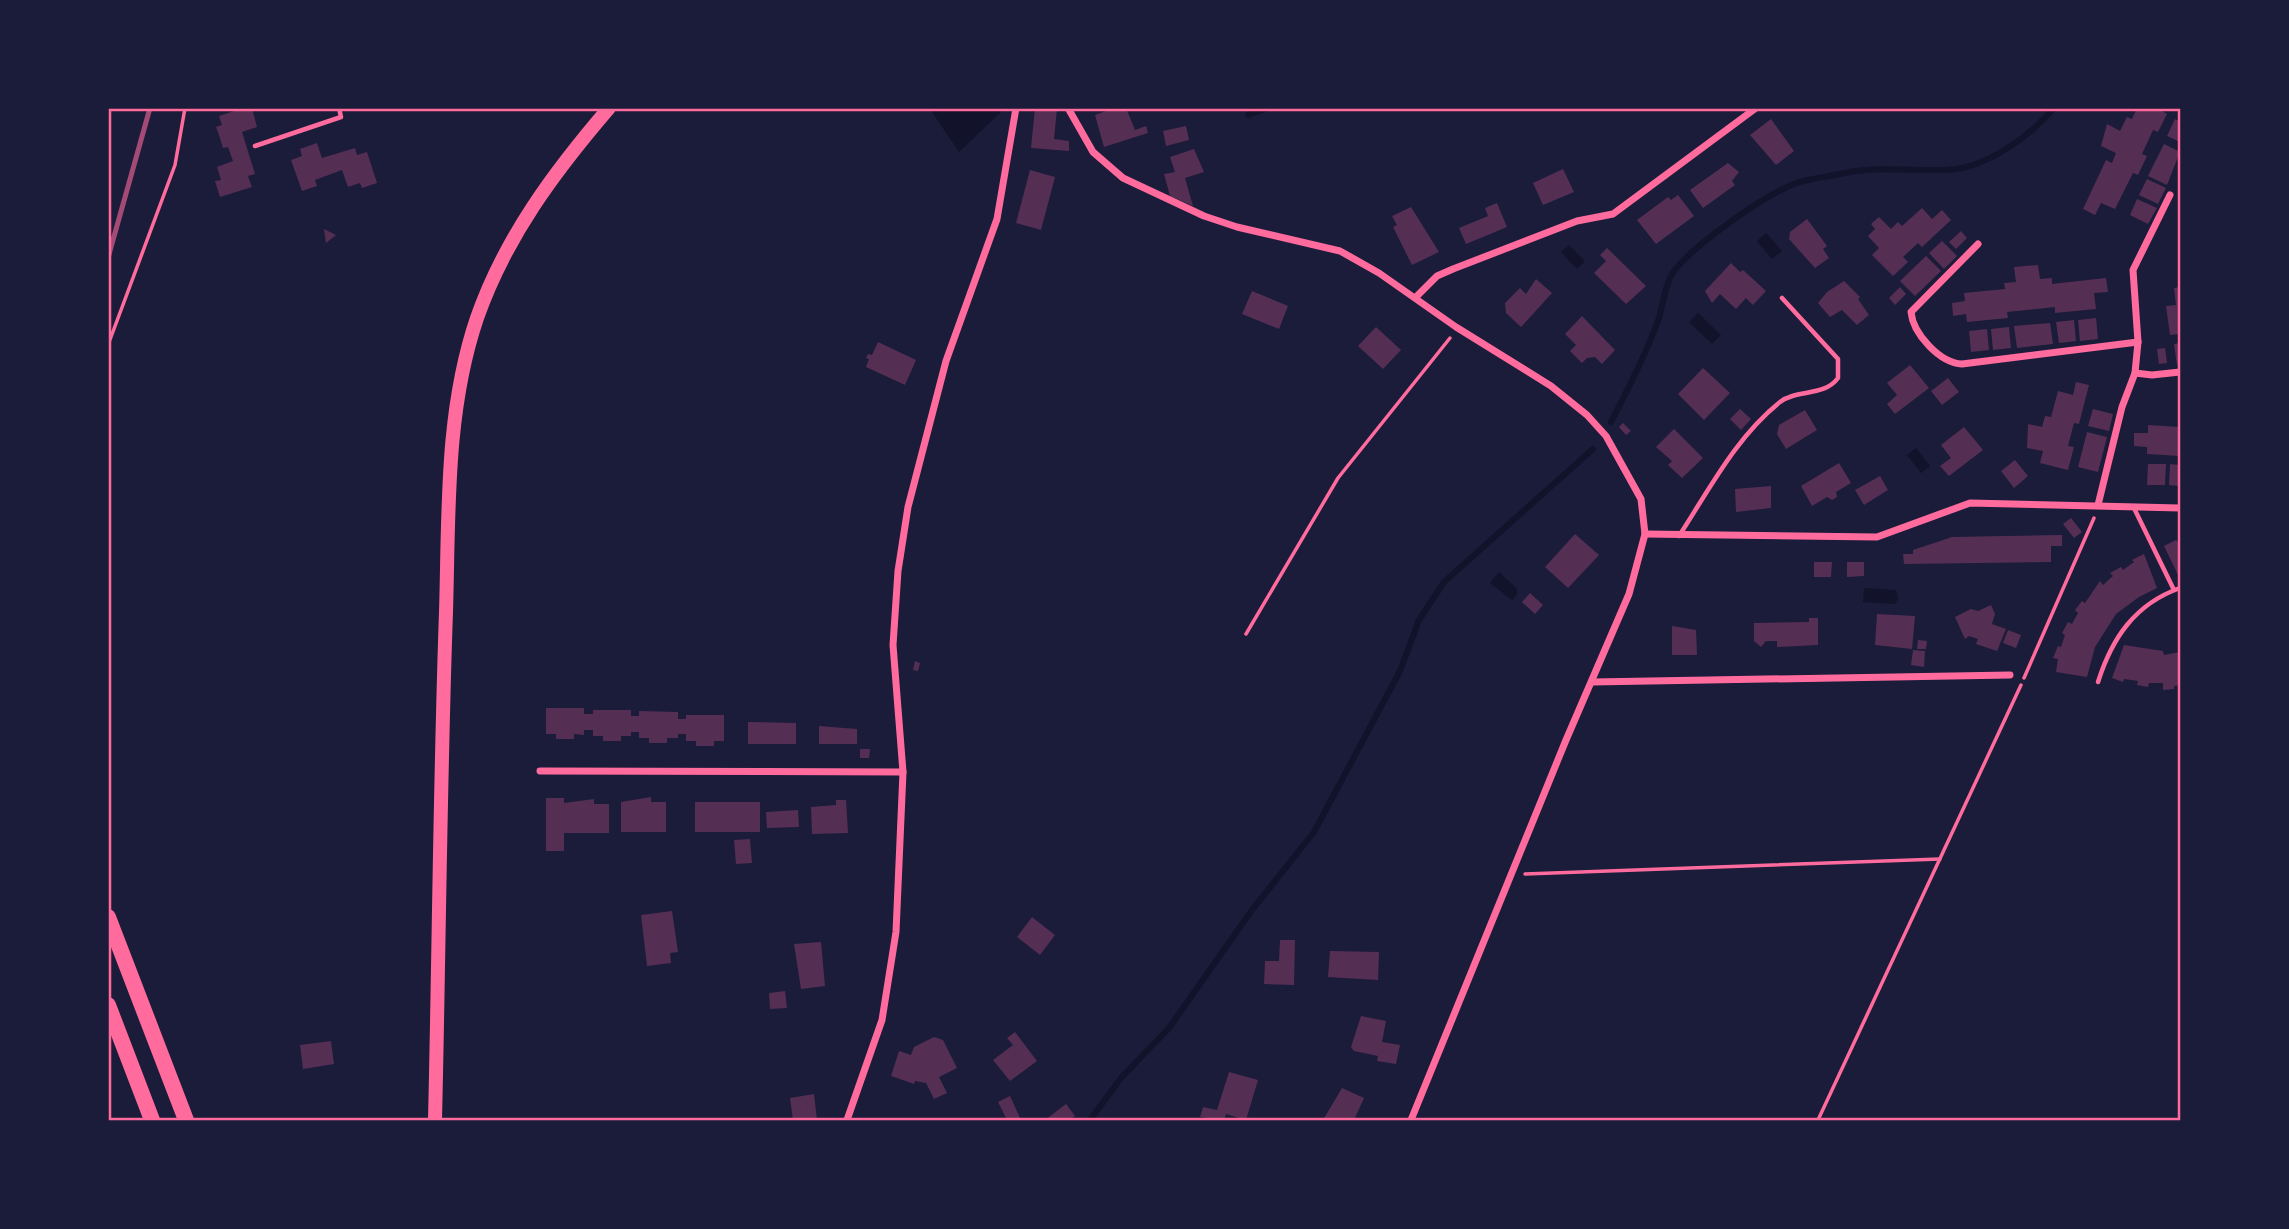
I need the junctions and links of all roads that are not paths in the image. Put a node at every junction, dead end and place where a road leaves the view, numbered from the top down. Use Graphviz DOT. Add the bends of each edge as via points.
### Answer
graph roads {
  1 [pos="339,108"];
  2 [pos="608,108"];
  3 [pos="1016,108"];
  4 [pos="1068,108"];
  5 [pos="1756,108"];
  6 [pos="255,146"];
  7 [pos="2171,195"];
  8 [pos="1978,244"];
  9 [pos="1416,297"];
  10 [pos="1782,298"];
  11 [pos="2138,342"];
  12 [pos="2180,372"];
  13 [pos="2135,373"];
  14 [pos="2098,505"];
  15 [pos="2133,506"];
  16 [pos="2180,508"];
  17 [pos="1645,534"];
  18 [pos="1678,536"];
  19 [pos="2180,588"];
  20 [pos="2174,590"];
  21 [pos="2010,675"];
  22 [pos="1592,682"];
  23 [pos="2098,682"];
  24 [pos="540,771"];
  25 [pos="903,772"];
  26 [pos="108,917"];
  27 [pos="108,1005"];
  28 [pos="152,1121"];
  29 [pos="186,1121"];
  30 [pos="435,1121"];
  31 [pos="847,1121"];
  32 [pos="1411,1121"];
  1 -- 6 [label="lane" via="341,117"];
  2 -- 30 [label="main road" via="552,178 505,252 477,318 457,405 443,682"];
  3 -- 25 [label="street" via="997,219 946,361 908,507 893,645"];
  4 -- 9 [label="street" via="1101,162 1134,184 1237,228 1340,251"];
  5 -- 9 [label="street" via="1613,214 1577,221 1453,269 1437,276"];
  7 -- 11 [label="street" via="2132,275"];
  8 -- 11 [label="street" via="1911,312 1916,327 1946,360 1962,364"];
  9 -- 17 [label="street" via="1587,415 1606,436 1636,486"];
  10 -- 18 [label="lane" via="1838,359 1838,378 1823,389 1781,401 1759,422 1738,445"];
  11 -- 13 [label="street"];
  12 -- 13 [label="street"];
  13 -- 14 [label="street"];
  14 -- 15 [label="street"];
  14 -- 18 [label="street" via="1970,503 1877,537"];
  15 -- 16 [label="street"];
  15 -- 20 [label="lane"];
  17 -- 18 [label="street"];
  17 -- 22 [label="street" via="1629,594"];
  19 -- 20 [label="lane"];
  20 -- 23 [label="lane" via="2129,621 2115,640"];
  21 -- 22 [label="street"];
  22 -- 32 [label="street"];
  24 -- 25 [label="street"];
  25 -- 31 [label="street" via="888,995"];
  26 -- 29 [label="highway"];
  27 -- 28 [label="highway"];
}
